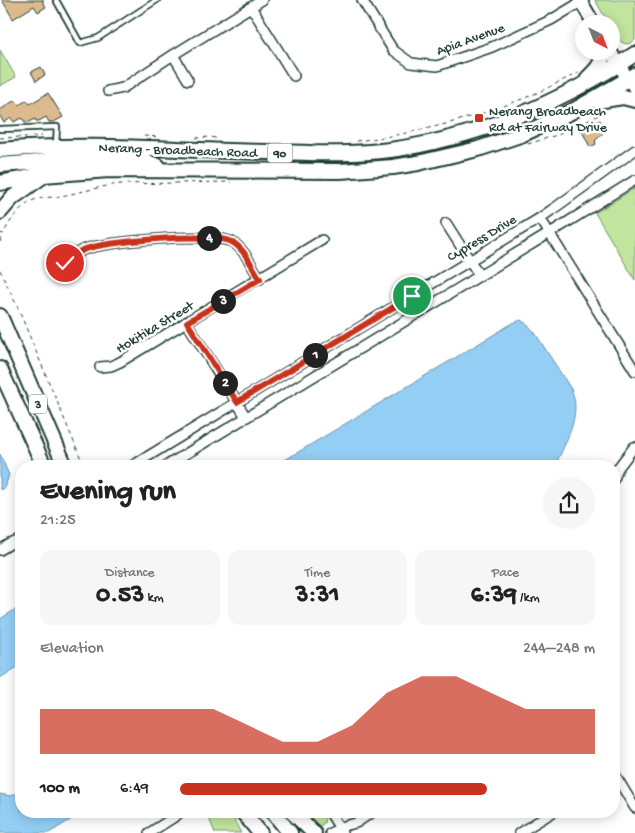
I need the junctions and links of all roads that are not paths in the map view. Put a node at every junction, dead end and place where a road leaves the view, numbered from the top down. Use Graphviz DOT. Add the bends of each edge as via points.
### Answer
graph roads {
  1 [pos="56,0"];
  2 [pos="158,0"];
  3 [pos="262,0"];
  4 [pos="362,0"];
  5 [pos="581,1"];
  6 [pos="251,6"];
  7 [pos="589,15"];
  8 [pos="635,54"];
  9 [pos="173,55"];
  10 [pos="602,60"];
  11 [pos="616,60"];
  12 [pos="619,64"];
  13 [pos="294,76"];
  14 [pos="631,77"];
  15 [pos="188,80"];
  16 [pos="576,89"];
  17 [pos="108,91"];
  18 [pos="635,92"];
  19 [pos="635,100"];
  20 [pos="588,103"];
  21 [pos="0,129"];
  22 [pos="56,141"];
  23 [pos="0,150"];
  24 [pos="635,150"];
  25 [pos="0,165"];
  26 [pos="167,170"];
  27 [pos="44,175"];
  28 [pos="635,180"];
  29 [pos="0,183"];
  30 [pos="0,212"];
  31 [pos="540,218"];
  32 [pos="446,223"];
  33 [pos="550,233"];
  34 [pos="322,240"];
  35 [pos="469,260"];
  36 [pos="65,263"];
  37 [pos="478,275"];
  38 [pos="260,279"];
  39 [pos="0,316"];
  40 [pos="187,322"];
  41 [pos="100,367"];
  42 [pos="0,369"];
  43 [pos="635,371"];
  44 [pos="237,402"];
  45 [pos="246,417"];
  46 [pos="634,447"];
  47 [pos="41,460"];
  48 [pos="62,460"];
  49 [pos="142,460"];
  50 [pos="176,460"];
  51 [pos="620,465"];
  52 [pos="15,542"];
  53 [pos="0,550"];
  54 [pos="620,785"];
  55 [pos="635,808"];
  56 [pos="173,818"];
  57 [pos="248,818"];
  58 [pos="278,818"];
  59 [pos="298,818"];
  60 [pos="334,818"];
  61 [pos="363,818"];
  62 [pos="544,818"];
  63 [pos="343,831"];
  64 [pos="149,833"];
  65 [pos="260,833"];
  66 [pos="290,833"];
  67 [pos="314,833"];
  68 [pos="330,833"];
  69 [pos="519,833"];
  1 -- 2 [label="lane" via="80,43 98,38"];
  3 -- 6 [label="street"];
  4 -- 5 [label="street, Apia Avenue" via="393,50 411,63 437,66 551,20"];
  5 -- 7 [label="street"];
  6 -- 9 [label="street"];
  6 -- 13 [label="street"];
  8 -- 12 [label="main road, Nerang - Broadbeach Road / 90"];
  9 -- 15 [label="street"];
  9 -- 17 [label="street" via="123,88"];
  10 -- 16 [label="main road" via="600,66"];
  11 -- 12 [label="street"];
  12 -- 14 [label="street"];
  12 -- 16 [label="main road, Nerang - Broadbeach Road / 90"];
  14 -- 18 [label="street"];
  14 -- 20 [label="main road, Nerang - Broadbeach Road / 90"];
  16 -- 22 [label="main road, Nerang - Broadbeach Road / 90" via="486,128 389,150 341,154"];
  19 -- 20 [label="main road" via="623,97"];
  20 -- 26 [label="main road, Nerang - Broadbeach Road / 90" via="542,126 499,142 401,166 334,171"];
  21 -- 22 [label="lane" via="57,127"];
  22 -- 23 [label="main road, Nerang - Broadbeach Road / 90"];
  24 -- 31 [label="street, Cypress Drive"];
  25 -- 26 [label="main road" via="54,160 141,160"];
  26 -- 27 [label="main road, Nerang - Broadbeach Road / 90"];
  27 -- 29 [label="main road, 90"];
  27 -- 30 [label="main road" via="12,198"];
  28 -- 33 [label="street"];
  31 -- 33 [label="street"];
  31 -- 35 [label="street, Cypress Drive"];
  32 -- 35 [label="street"];
  33 -- 37 [label="street"];
  33 -- 43 [label="street"];
  34 -- 38 [label="street, Hokitika Street"];
  35 -- 37 [label="street"];
  35 -- 44 [label="street, Cypress Drive"];
  36 -- 38 [label="street" via="83,250 104,244 216,238 240,247"];
  37 -- 45 [label="street"];
  38 -- 40 [label="street, Hokitika Street"];
  39 -- 48 [label="main road, 3"];
  40 -- 41 [label="street, Hokitika Street" via="120,362"];
  40 -- 44 [label="street"];
  42 -- 47 [label="main road, 3"];
  44 -- 45 [label="street"];
  44 -- 49 [label="street, Cypress Drive"];
  45 -- 50 [label="street"];
  46 -- 51 [label="street"];
  52 -- 53 [label="street"];
  54 -- 55 [label="street"];
  56 -- 64 [label="street"];
  57 -- 65 [label="main road"];
  58 -- 66 [label="main road"];
  59 -- 67 [label="main road"];
  60 -- 63 [label="street"];
  61 -- 63 [label="street"];
  62 -- 69 [label="street"];
  63 -- 68 [label="street"];
}
